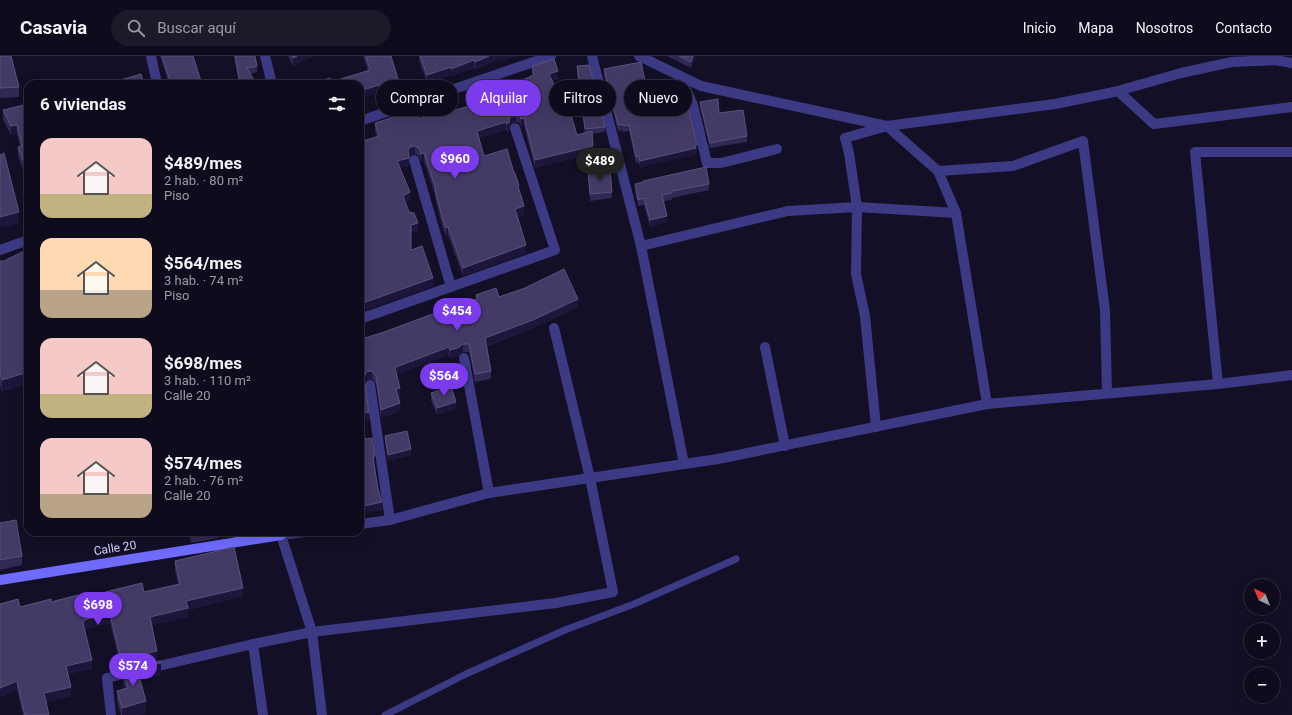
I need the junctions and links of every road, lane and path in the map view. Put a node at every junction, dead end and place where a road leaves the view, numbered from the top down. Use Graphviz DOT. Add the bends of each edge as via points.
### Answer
graph roads {
  1 [pos="151,56"];
  2 [pos="265,56"];
  3 [pos="551,56"];
  4 [pos="592,56"];
  5 [pos="639,56"];
  6 [pos="1292,63"];
  7 [pos="680,76"];
  8 [pos="156,80"];
  9 [pos="271,80"];
  10 [pos="1118,91"];
  11 [pos="1292,108"];
  12 [pos="364,120"];
  13 [pos="887,126"];
  14 [pos="515,128"];
  15 [pos="777,149"];
  16 [pos="1292,152"];
  17 [pos="414,160"];
  18 [pos="938,171"];
  19 [pos="857,207"];
  20 [pos="956,213"];
  21 [pos="24,241"];
  22 [pos="641,246"];
  23 [pos="0,250"];
  24 [pos="451,287"];
  25 [pos="364,318"];
  26 [pos="554,328"];
  27 [pos="765,347"];
  28 [pos="464,358"];
  29 [pos="1292,375"];
  30 [pos="1218,384"];
  31 [pos="370,385"];
  32 [pos="1107,393"];
  33 [pos="987,404"];
  34 [pos="876,427"];
  35 [pos="785,446"];
  36 [pos="684,464"];
  37 [pos="590,478"];
  38 [pos="489,492"];
  39 [pos="390,520"];
  40 [pos="364,523"];
  41 [pos="269,536"];
  42 [pos="282,536"];
  43 [pos="736,559"];
  44 [pos="0,580"];
  45 [pos="312,632"];
  46 [pos="253,644"];
  47 [pos="111,715"];
  48 [pos="263,715"];
  49 [pos="322,715"];
  50 [pos="385,715"];
  1 -- 8 [label="street"];
  2 -- 9 [label="street"];
  3 -- 12 [label="street"];
  4 -- 22 [label="street"];
  5 -- 7 [label="street"];
  6 -- 10 [label="street" via="1275,60 1232,62"];
  7 -- 13 [label="street" via="701,86"];
  7 -- 15 [label="street" via="693,105 706,163 721,164"];
  10 -- 11 [label="street" via="1154,124"];
  10 -- 13 [label="street" via="1055,104"];
  13 -- 18 [label="street"];
  13 -- 19 [label="street" via="845,138"];
  14 -- 24 [label="street" via="555,250"];
  16 -- 30 [label="street" via="1195,152"];
  17 -- 24 [label="street"];
  18 -- 20 [label="street"];
  18 -- 32 [label="street" via="1013,166 1083,142 1105,310"];
  19 -- 20 [label="street"];
  19 -- 22 [label="street" via="788,211"];
  19 -- 34 [label="street" via="856,274 865,316"];
  20 -- 33 [label="street"];
  21 -- 23 [label="street"];
  22 -- 36 [label="street"];
  24 -- 25 [label="street"];
  26 -- 37 [label="street"];
  27 -- 35 [label="street"];
  28 -- 38 [label="street"];
  29 -- 30 [label="street"];
  30 -- 32 [label="street"];
  31 -- 39 [label="street"];
  32 -- 33 [label="street"];
  33 -- 34 [label="street"];
  34 -- 35 [label="street"];
  35 -- 36 [label="street"];
  36 -- 37 [label="street"];
  37 -- 38 [label="street"];
  37 -- 45 [label="street" via="613,592 556,603"];
  38 -- 39 [label="street"];
  39 -- 40 [label="street"];
  41 -- 44 [label="main road, Calle 20"];
  42 -- 45 [label="street"];
  43 -- 50 [label="lane" via="634,604 564,630 466,674"];
  45 -- 46 [label="street"];
  45 -- 49 [label="street"];
  46 -- 47 [label="street" via="106,678"];
  46 -- 48 [label="street"];
}
